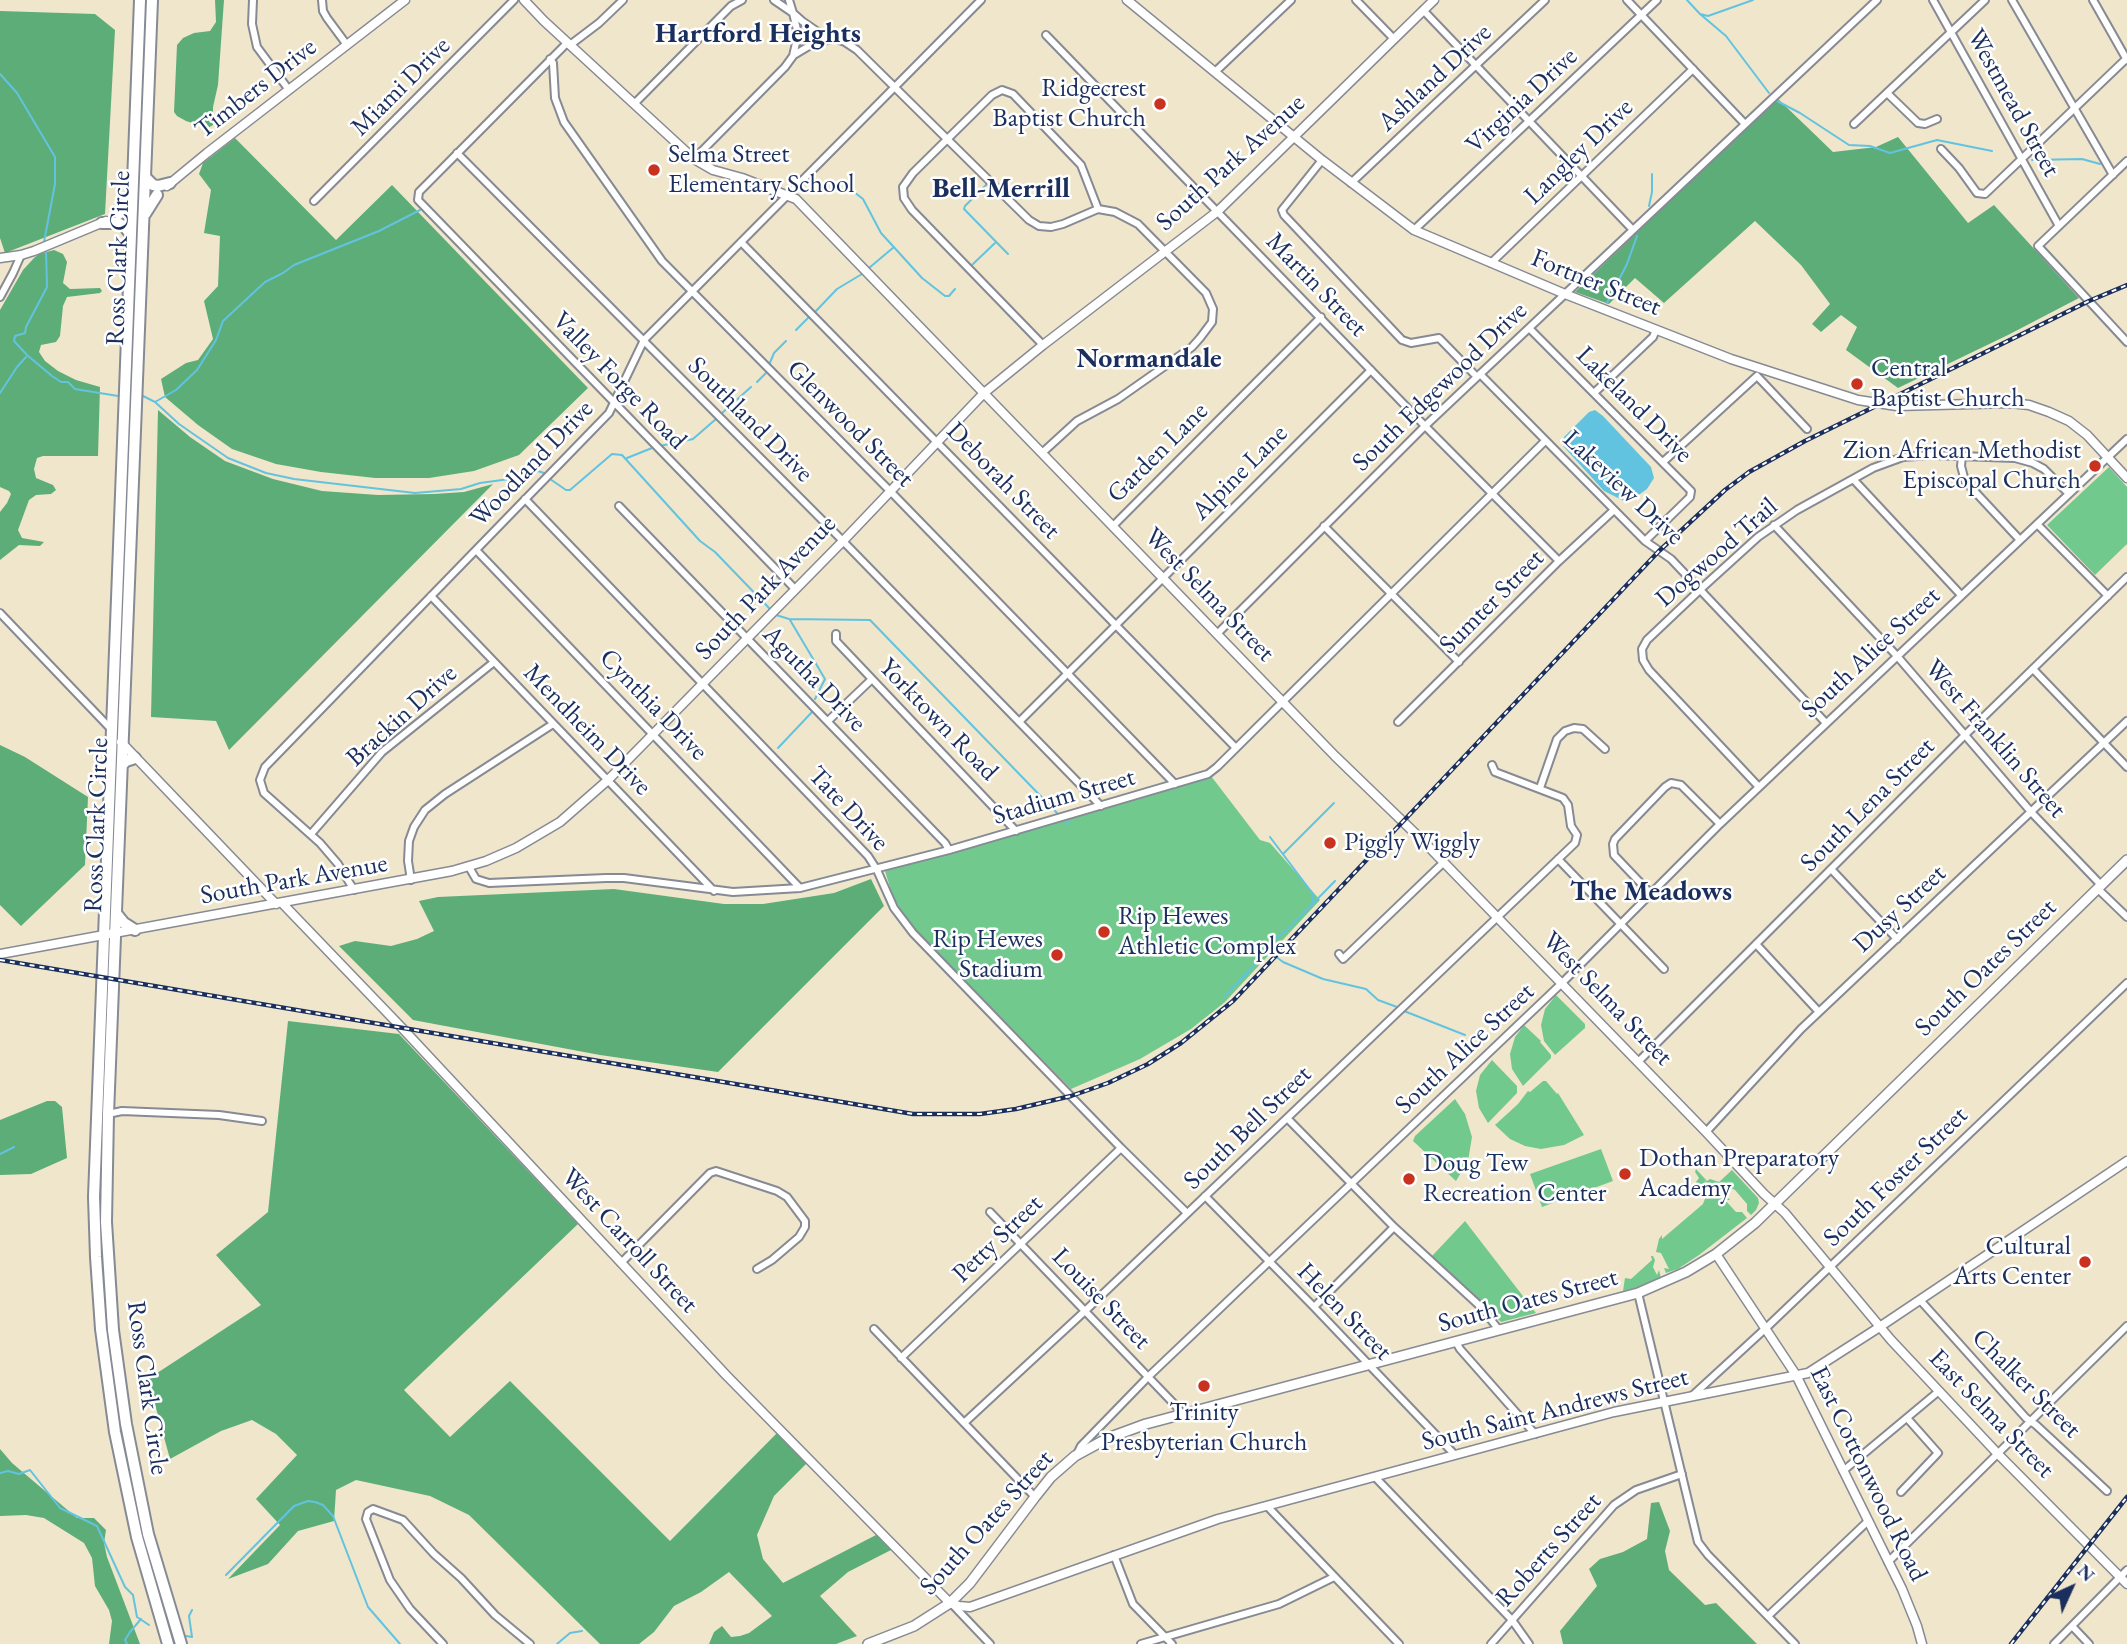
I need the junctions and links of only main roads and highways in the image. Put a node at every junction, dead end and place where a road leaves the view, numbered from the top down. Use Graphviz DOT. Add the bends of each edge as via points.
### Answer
graph roads {
  1 [pos="140,0"];
  2 [pos="152,0"];
  3 [pos="146,19"];
  4 [pos="138,50"];
  5 [pos="150,60"];
  6 [pos="145,177"];
  7 [pos="170,183"];
  8 [pos="133,191"];
  9 [pos="157,195"];
  10 [pos="119,215"];
  11 [pos="144,216"];
  12 [pos="102,223"];
  13 [pos="131,235"];
  14 [pos="123,438"];
  15 [pos="135,448"];
  16 [pos="119,532"];
  17 [pos="131,532"];
  18 [pos="135,758"];
  19 [pos="122,765"];
  20 [pos="108,803"];
  21 [pos="121,803"];
  22 [pos="2127,860"];
  23 [pos="112,877"];
  24 [pos="116,914"];
  25 [pos="135,930"];
  26 [pos="109,934"];
  27 [pos="102,1257"];
  28 [pos="119,1380"];
  29 [pos="107,1382"];
  30 [pos="134,1498"];
  31 [pos="155,1581"];
  32 [pos="168,1644"];
  33 [pos="181,1644"];
  34 [pos="868,1644"];
  1 -- 3 [label="highway, Ross Clark Circle"];
  2 -- 3 [label="highway, Ross Clark Circle"];
  3 -- 4 [label="highway, Ross Clark Circle"];
  3 -- 5 [label="highway, Ross Clark Circle"];
  4 -- 5 [label="highway"];
  4 -- 8 [label="highway, Ross Clark Circle"];
  5 -- 6 [label="highway, Ross Clark Circle"];
  6 -- 7 [label="highway" via="158,186"];
  6 -- 11 [label="highway, Ross Clark Circle"];
  8 -- 10 [label="highway"];
  8 -- 13 [label="highway, Ross Clark Circle"];
  9 -- 11 [label="highway"];
  11 -- 15 [label="highway, Ross Clark Circle"];
  12 -- 13 [label="highway" via="118,223"];
  13 -- 14 [label="highway, Ross Clark Circle"];
  14 -- 15 [label="highway"];
  14 -- 16 [label="highway, Ross Clark Circle"];
  15 -- 17 [label="highway, Ross Clark Circle"];
  16 -- 17 [label="highway"];
  16 -- 20 [label="highway, Ross Clark Circle"];
  17 -- 19 [label="highway, Ross Clark Circle"];
  18 -- 19 [label="highway"];
  19 -- 21 [label="highway, Ross Clark Circle"];
  20 -- 21 [label="highway"];
  20 -- 23 [label="highway, Ross Clark Circle"];
  21 -- 23 [label="highway, Ross Clark Circle"];
  22 -- 34 [label="main road, South Oates Street" via="1774,1204 1716,1254 1638,1293 1119,1433 1075,1456 1051,1477 950,1603 914,1626"];
  23 -- 24 [label="highway, Ross Clark Circle"];
  23 -- 26 [label="highway, Ross Clark Circle"];
  24 -- 25 [label="highway"];
  24 -- 26 [label="highway, Ross Clark Circle"];
  26 -- 27 [label="highway, Ross Clark Circle"];
  27 -- 28 [label="highway, Ross Clark Circle"];
  27 -- 29 [label="highway, Ross Clark Circle"];
  28 -- 29 [label="highway"];
  28 -- 30 [label="highway, Ross Clark Circle"];
  29 -- 30 [label="highway, Ross Clark Circle"];
  30 -- 31 [label="highway, Ross Clark Circle"];
  31 -- 32 [label="highway, Ross Clark Circle"];
  31 -- 33 [label="highway, Ross Clark Circle"];
}
